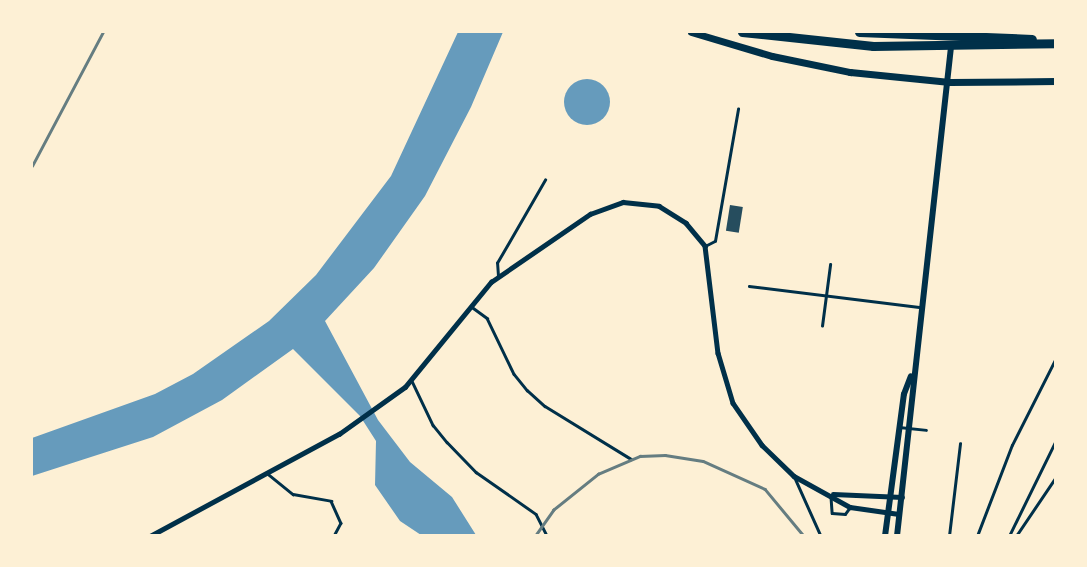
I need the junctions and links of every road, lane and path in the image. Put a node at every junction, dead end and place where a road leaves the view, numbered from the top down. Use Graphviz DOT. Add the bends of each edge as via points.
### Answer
graph roads {
  1 [pos="691,32"];
  2 [pos="742,32"];
  3 [pos="859,32"];
  4 [pos="951,32"];
  5 [pos="1055,42"];
  6 [pos="1055,80"];
  7 [pos="950,82"];
  8 [pos="738,108"];
  9 [pos="545,180"];
  10 [pos="705,246"];
  11 [pos="830,265"];
  12 [pos="498,276"];
  13 [pos="749,286"];
  14 [pos="826,296"];
  15 [pos="469,305"];
  16 [pos="921,307"];
  17 [pos="822,326"];
  18 [pos="1055,358"];
  19 [pos="912,374"];
  20 [pos="411,380"];
  21 [pos="899,427"];
  22 [pos="911,428"];
  23 [pos="926,430"];
  24 [pos="1055,440"];
  25 [pos="960,444"];
  26 [pos="631,459"];
  27 [pos="268,474"];
  28 [pos="794,476"];
  29 [pos="1055,477"];
  30 [pos="832,494"];
  31 [pos="890,495"];
  32 [pos="902,497"];
  33 [pos="850,507"];
  34 [pos="888,513"];
  35 [pos="900,514"];
  36 [pos="150,536"];
  37 [pos="334,536"];
  38 [pos="547,536"];
  39 [pos="821,536"];
  40 [pos="885,536"];
  41 [pos="897,536"];
  42 [pos="949,536"];
  43 [pos="977,536"];
  44 [pos="1009,536"];
  45 [pos="1016,536"];
  1 -- 7 [label="main road" via="823,67"];
  2 -- 5 [label="highway" via="873,46"];
  3 -- 5 [label="highway"];
  4 -- 7 [label="street"];
  6 -- 7 [label="main road"];
  7 -- 16 [label="street"];
  8 -- 10 [label="lane" via="715,241"];
  9 -- 12 [label="lane" via="497,263"];
  10 -- 12 [label="street" via="686,223 659,206 623,202 590,214"];
  10 -- 28 [label="street" via="718,353 733,403 762,445"];
  11 -- 14 [label="lane"];
  12 -- 15 [label="street"];
  13 -- 14 [label="lane"];
  14 -- 16 [label="lane"];
  14 -- 17 [label="lane"];
  15 -- 20 [label="street"];
  15 -- 26 [label="lane" via="488,318 514,374 527,390"];
  16 -- 19 [label="street"];
  18 -- 43 [label="lane" via="1012,445"];
  19 -- 21 [label="street"];
  19 -- 22 [label="street"];
  20 -- 27 [label="street" via="339,434"];
  20 -- 38 [label="lane" via="433,425 447,442 476,472 537,514"];
  21 -- 22 [label="lane"];
  21 -- 31 [label="street"];
  22 -- 23 [label="lane"];
  22 -- 32 [label="street"];
  24 -- 44 [label="lane"];
  25 -- 42 [label="lane"];
  27 -- 36 [label="street"];
  27 -- 37 [label="lane" via="293,494 331,501 341,523"];
  28 -- 30 [label="street"];
  28 -- 39 [label="lane"];
  29 -- 45 [label="lane"];
  30 -- 31 [label="street"];
  30 -- 33 [label="street"];
  30 -- 33 [label="lane" via="832,513 845,514"];
  31 -- 32 [label="street"];
  31 -- 34 [label="street"];
  32 -- 35 [label="street"];
  33 -- 34 [label="street"];
  34 -- 35 [label="street"];
  34 -- 40 [label="street"];
  35 -- 41 [label="street"];
}
